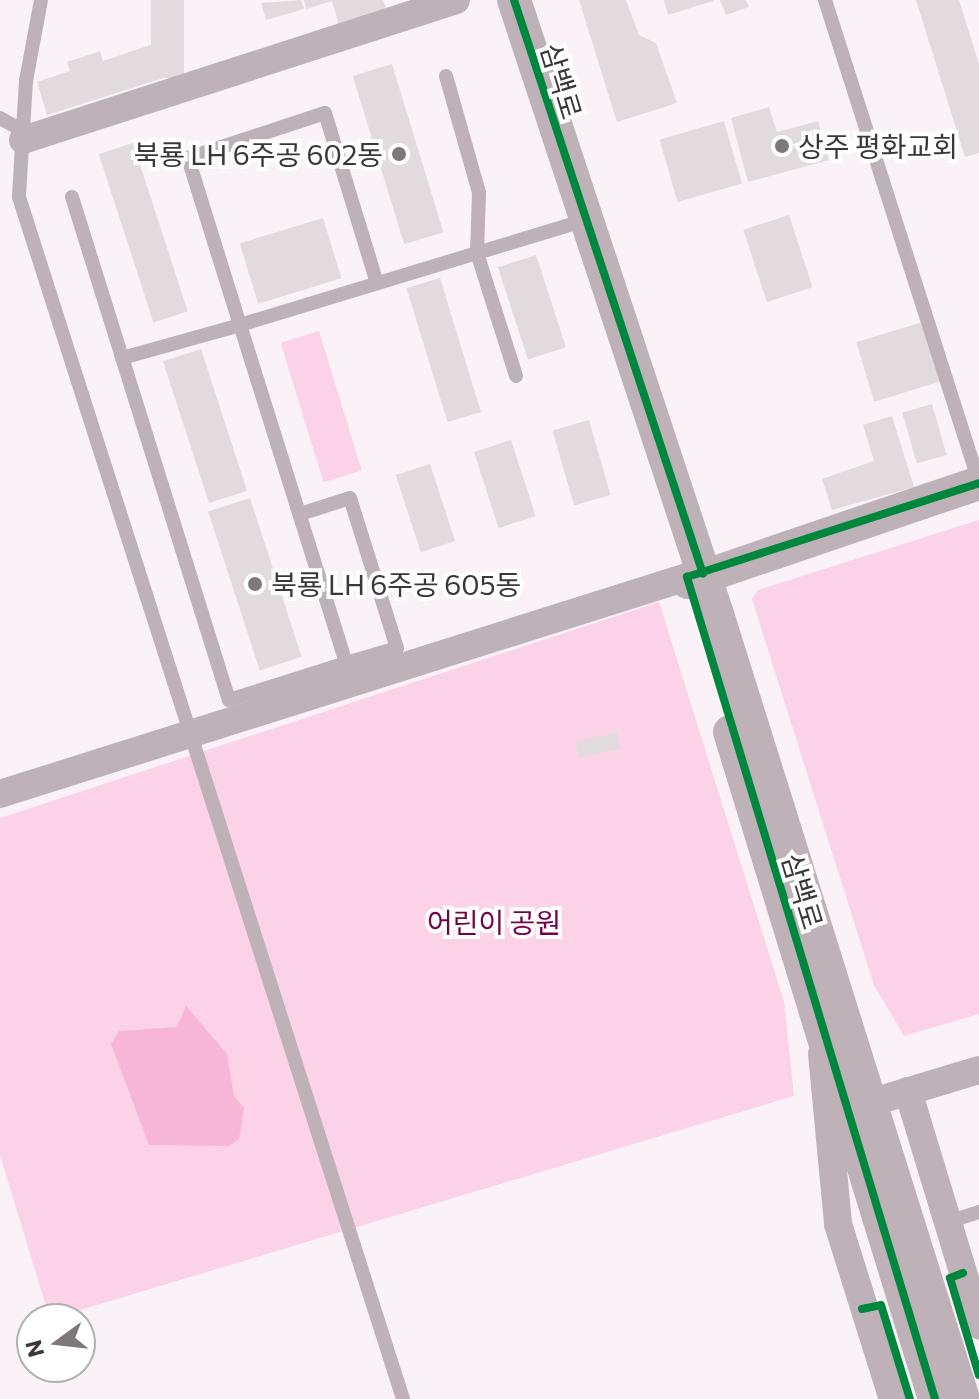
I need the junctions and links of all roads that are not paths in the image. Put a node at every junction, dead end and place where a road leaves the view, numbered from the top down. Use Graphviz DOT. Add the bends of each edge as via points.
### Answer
graph roads {
  1 [pos="41,0"];
  2 [pos="456,0"];
  3 [pos="514,0"];
  4 [pos="825,0"];
  5 [pos="446,76"];
  6 [pos="0,118"];
  7 [pos="23,136"];
  8 [pos="72,197"];
  9 [pos="583,221"];
  10 [pos="477,253"];
  11 [pos="377,283"];
  12 [pos="240,325"];
  13 [pos="122,358"];
  14 [pos="516,376"];
  15 [pos="979,483"];
  16 [pos="300,514"];
  17 [pos="695,576"];
  18 [pos="346,663"];
  19 [pos="192,735"];
  20 [pos="0,794"];
  21 [pos="822,1025"];
  22 [pos="979,1070"];
  23 [pos="908,1091"];
  24 [pos="873,1102"];
  25 [pos="979,1212"];
  26 [pos="948,1222"];
  27 [pos="979,1325"];
  28 [pos="403,1399"];
  29 [pos="893,1399"];
  30 [pos="935,1399"];
  31 [pos="963,1399"];
  1 -- 7 [label="lane"];
  2 -- 7 [label="street"];
  3 -- 9 [label="street, 삼백로"];
  4 -- 15 [label="lane"];
  5 -- 10 [label="lane" via="479,193"];
  6 -- 7 [label="lane"];
  7 -- 19 [label="lane" via="19,197"];
  8 -- 13 [label="lane"];
  9 -- 10 [label="lane"];
  9 -- 17 [label="street, 삼백로"];
  10 -- 11 [label="lane"];
  10 -- 14 [label="lane"];
  11 -- 12 [label="lane"];
  11 -- 12 [label="lane" via="325,113 188,158"];
  12 -- 13 [label="lane"];
  12 -- 16 [label="lane"];
  13 -- 18 [label="lane" via="229,700"];
  15 -- 17 [label="street"];
  16 -- 18 [label="lane"];
  16 -- 18 [label="lane" via="350,498 397,648"];
  17 -- 19 [label="street"];
  17 -- 21 [label="street, 삼백로"];
  17 -- 24 [label="street"];
  19 -- 20 [label="street"];
  19 -- 28 [label="lane"];
  21 -- 29 [label="street" via="822,1112 838,1224"];
  21 -- 30 [label="street, 삼백로"];
  22 -- 23 [label="street"];
  23 -- 24 [label="street"];
  23 -- 26 [label="street"];
  24 -- 31 [label="street"];
  25 -- 26 [label="lane"];
  26 -- 27 [label="street"];
}
